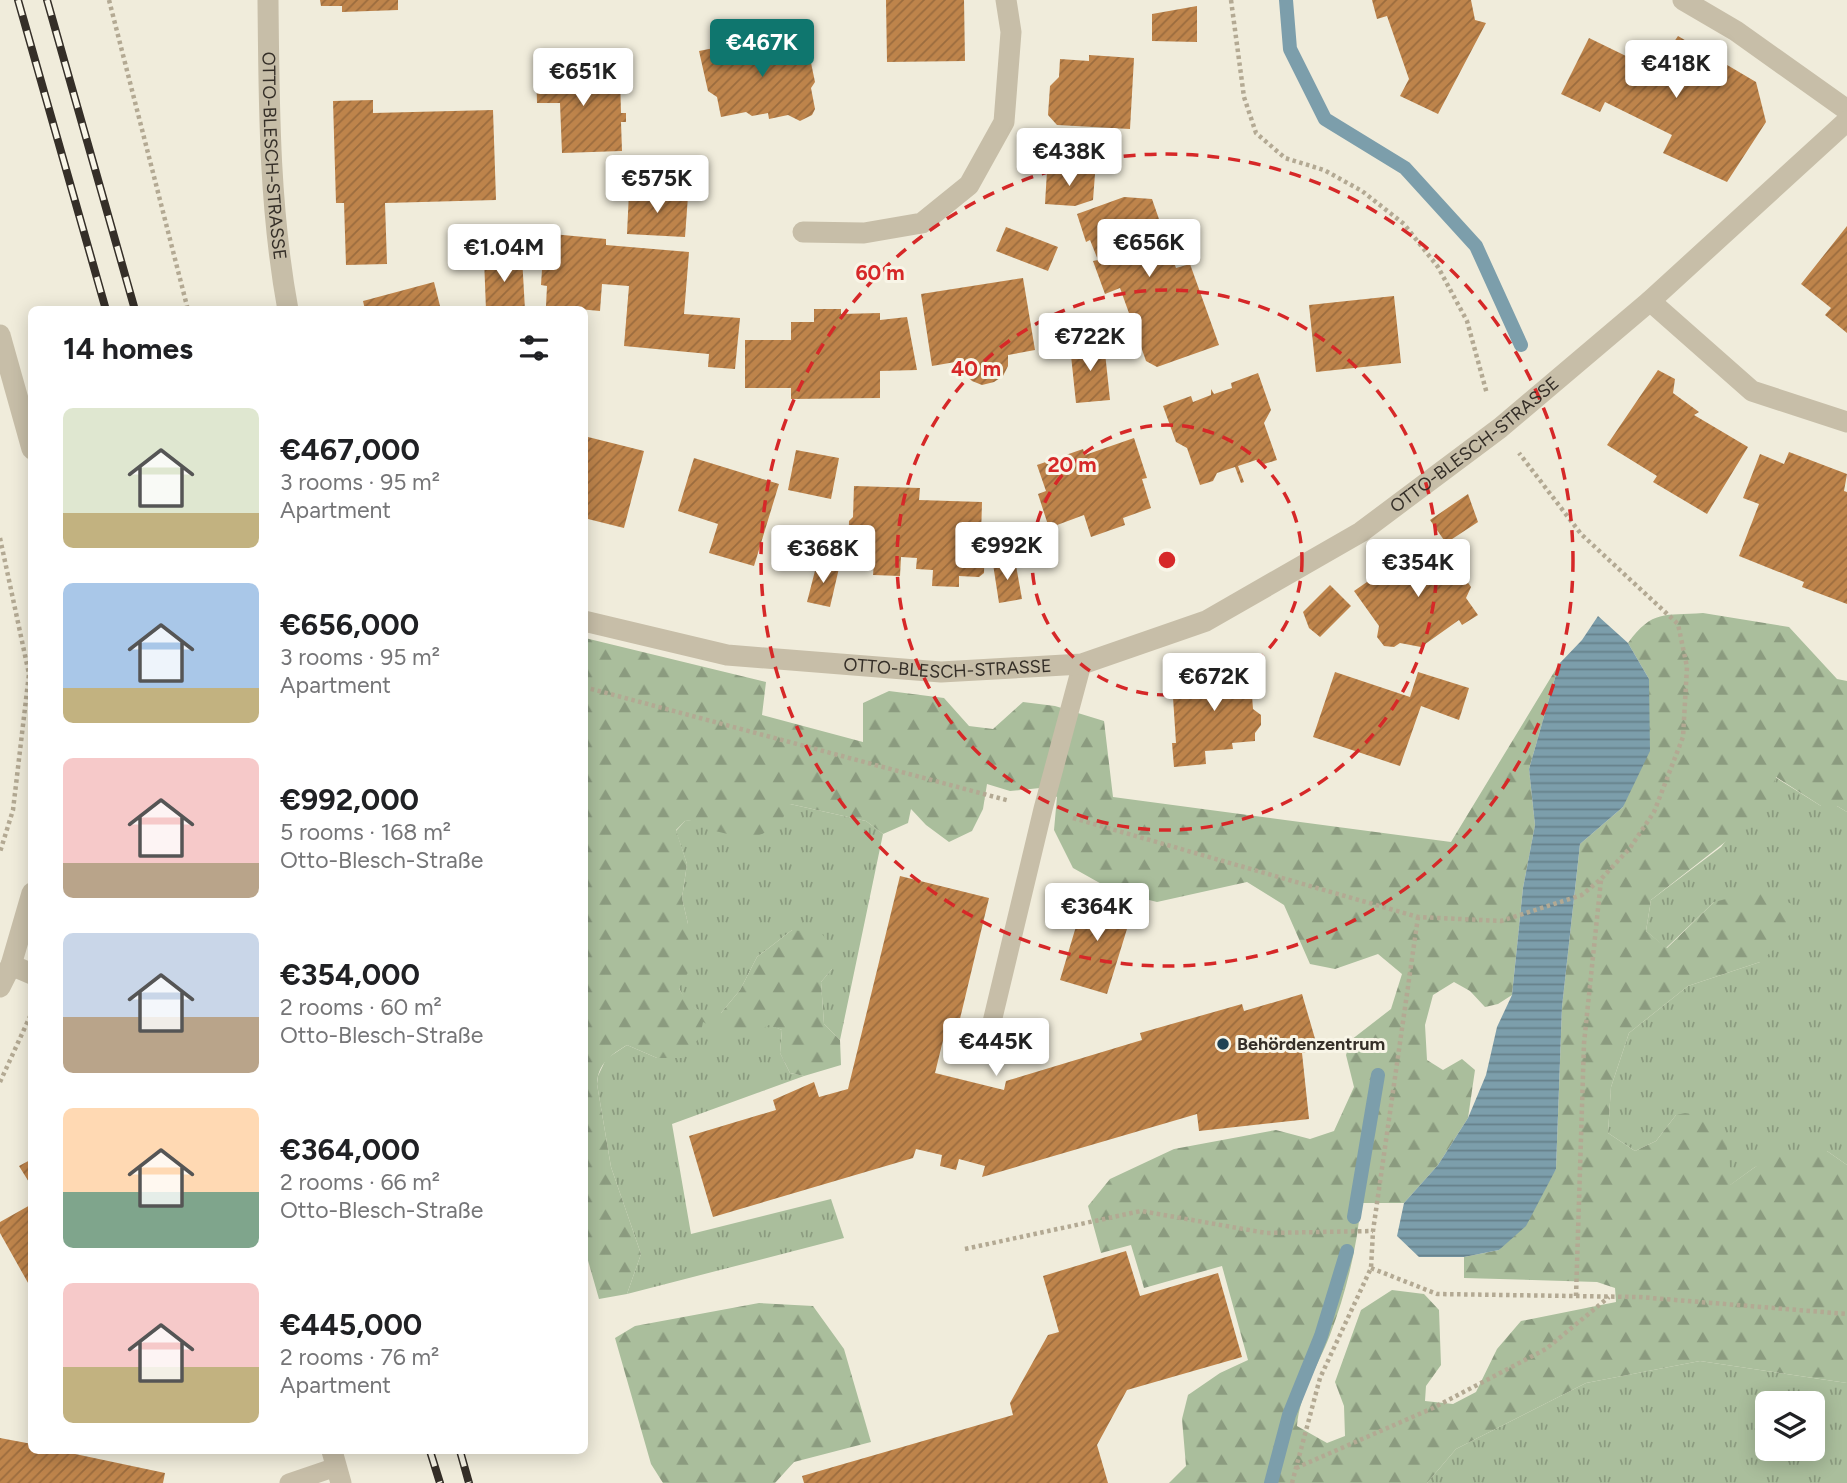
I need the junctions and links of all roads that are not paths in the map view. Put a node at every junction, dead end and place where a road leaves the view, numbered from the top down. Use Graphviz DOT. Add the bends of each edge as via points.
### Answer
graph roads {
  1 [pos="268,0"];
  2 [pos="1006,0"];
  3 [pos="1683,0"];
  4 [pos="1847,110"];
  5 [pos="1847,121"];
  6 [pos="803,232"];
  7 [pos="1650,301"];
  8 [pos="287,306"];
  9 [pos="0,335"];
  10 [pos="1847,422"];
  11 [pos="28,435"];
  12 [pos="588,622"];
  13 [pos="1082,664"];
  14 [pos="28,907"];
  15 [pos="11,965"];
  16 [pos="28,972"];
  17 [pos="0,987"];
  18 [pos="986,1047"];
  19 [pos="336,1467"];
  20 [pos="289,1483"];
  1 -- 8 [label="street, OTTO-BLESCH-STRASSE" via="270,153"];
  2 -- 6 [label="street" via="1011,32 1004,122 969,186 922,223 864,233"];
  3 -- 4 [label="street" via="1736,31"];
  5 -- 7 [label="street, OTTO-BLESCH-STRASSE"];
  7 -- 10 [label="street" via="1752,391"];
  7 -- 13 [label="street, OTTO-BLESCH-STRASSE" via="1500,428 1361,532 1206,621"];
  9 -- 11 [label="street"];
  12 -- 13 [label="street, OTTO-BLESCH-STRASSE" via="767,660 941,672"];
  13 -- 18 [label="lane"];
  14 -- 15 [label="street"];
  15 -- 16 [label="street"];
  15 -- 17 [label="street"];
  19 -- 20 [label="lane"];
}
